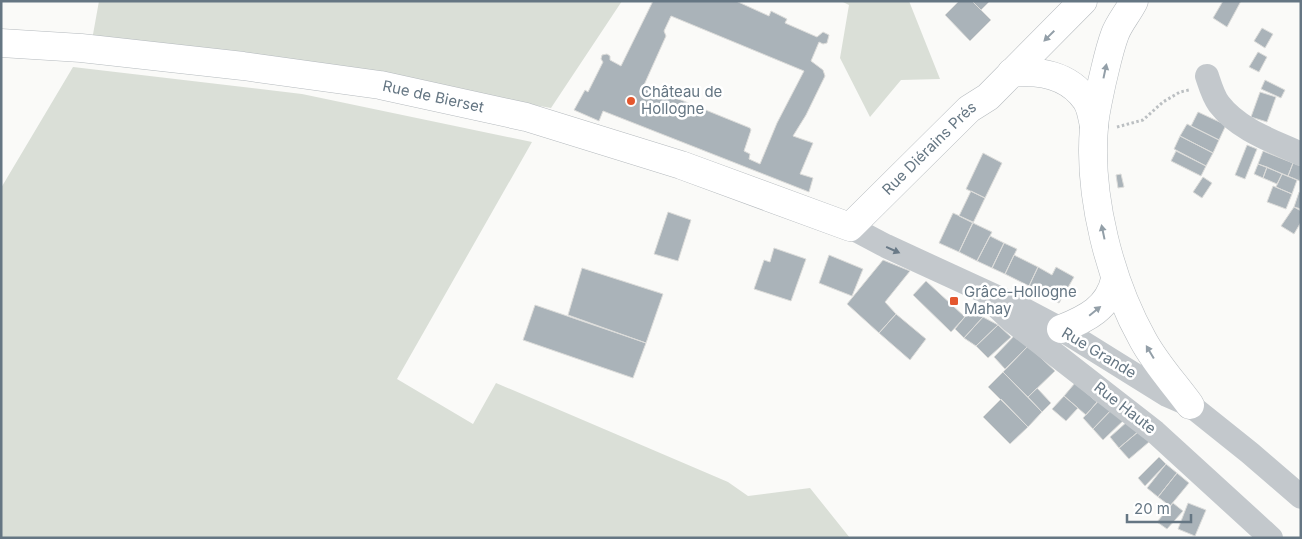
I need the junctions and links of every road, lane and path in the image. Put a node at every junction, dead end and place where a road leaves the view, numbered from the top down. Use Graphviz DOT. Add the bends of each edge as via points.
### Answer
graph roads {
  1 [pos="1083,1"];
  2 [pos="1134,1"];
  3 [pos="1,43"];
  4 [pos="1011,73"];
  5 [pos="1207,76"];
  6 [pos="1180,92"];
  7 [pos="1094,128"];
  8 [pos="1301,154"];
  9 [pos="850,227"];
  10 [pos="1115,279"];
  11 [pos="973,285"];
  12 [pos="1061,329"];
  13 [pos="1190,405"];
  14 [pos="1301,496"];
  15 [pos="1271,538"];
  1 -- 4 [label="main road, Rue Diérains Prés, one-way"];
  7 -- 2 [label="main road, one-way" via="1110,50 1116,32"];
  3 -- 9 [label="main road, Rue de Bierset" via="81,48 243,66 380,86 490,109 681,165"];
  4 -- 7 [label="main road" via="1046,75 1072,85 1086,101"];
  4 -- 9 [label="main road, Rue Diérains Prés" via="988,97 969,109"];
  5 -- 8 [label="street" via="1212,92 1232,117 1246,128"];
  6 -- 7 [label="path" via="1158,105 1143,120 1112,129"];
  10 -- 7 [label="main road, one-way" via="1096,188"];
  9 -- 11 [label="street, Rue Grande, one-way"];
  12 -- 10 [label="main road, one-way" via="1098,310 1113,289"];
  13 -- 10 [label="main road, one-way" via="1143,340"];
  11 -- 12 [label="street, Rue Grande"];
  11 -- 15 [label="street, Rue Haute" via="1011,320 1155,432"];
  12 -- 13 [label="street, Rue Grande" via="1168,395"];
  13 -- 14 [label="street, Rue Grande"];
}
